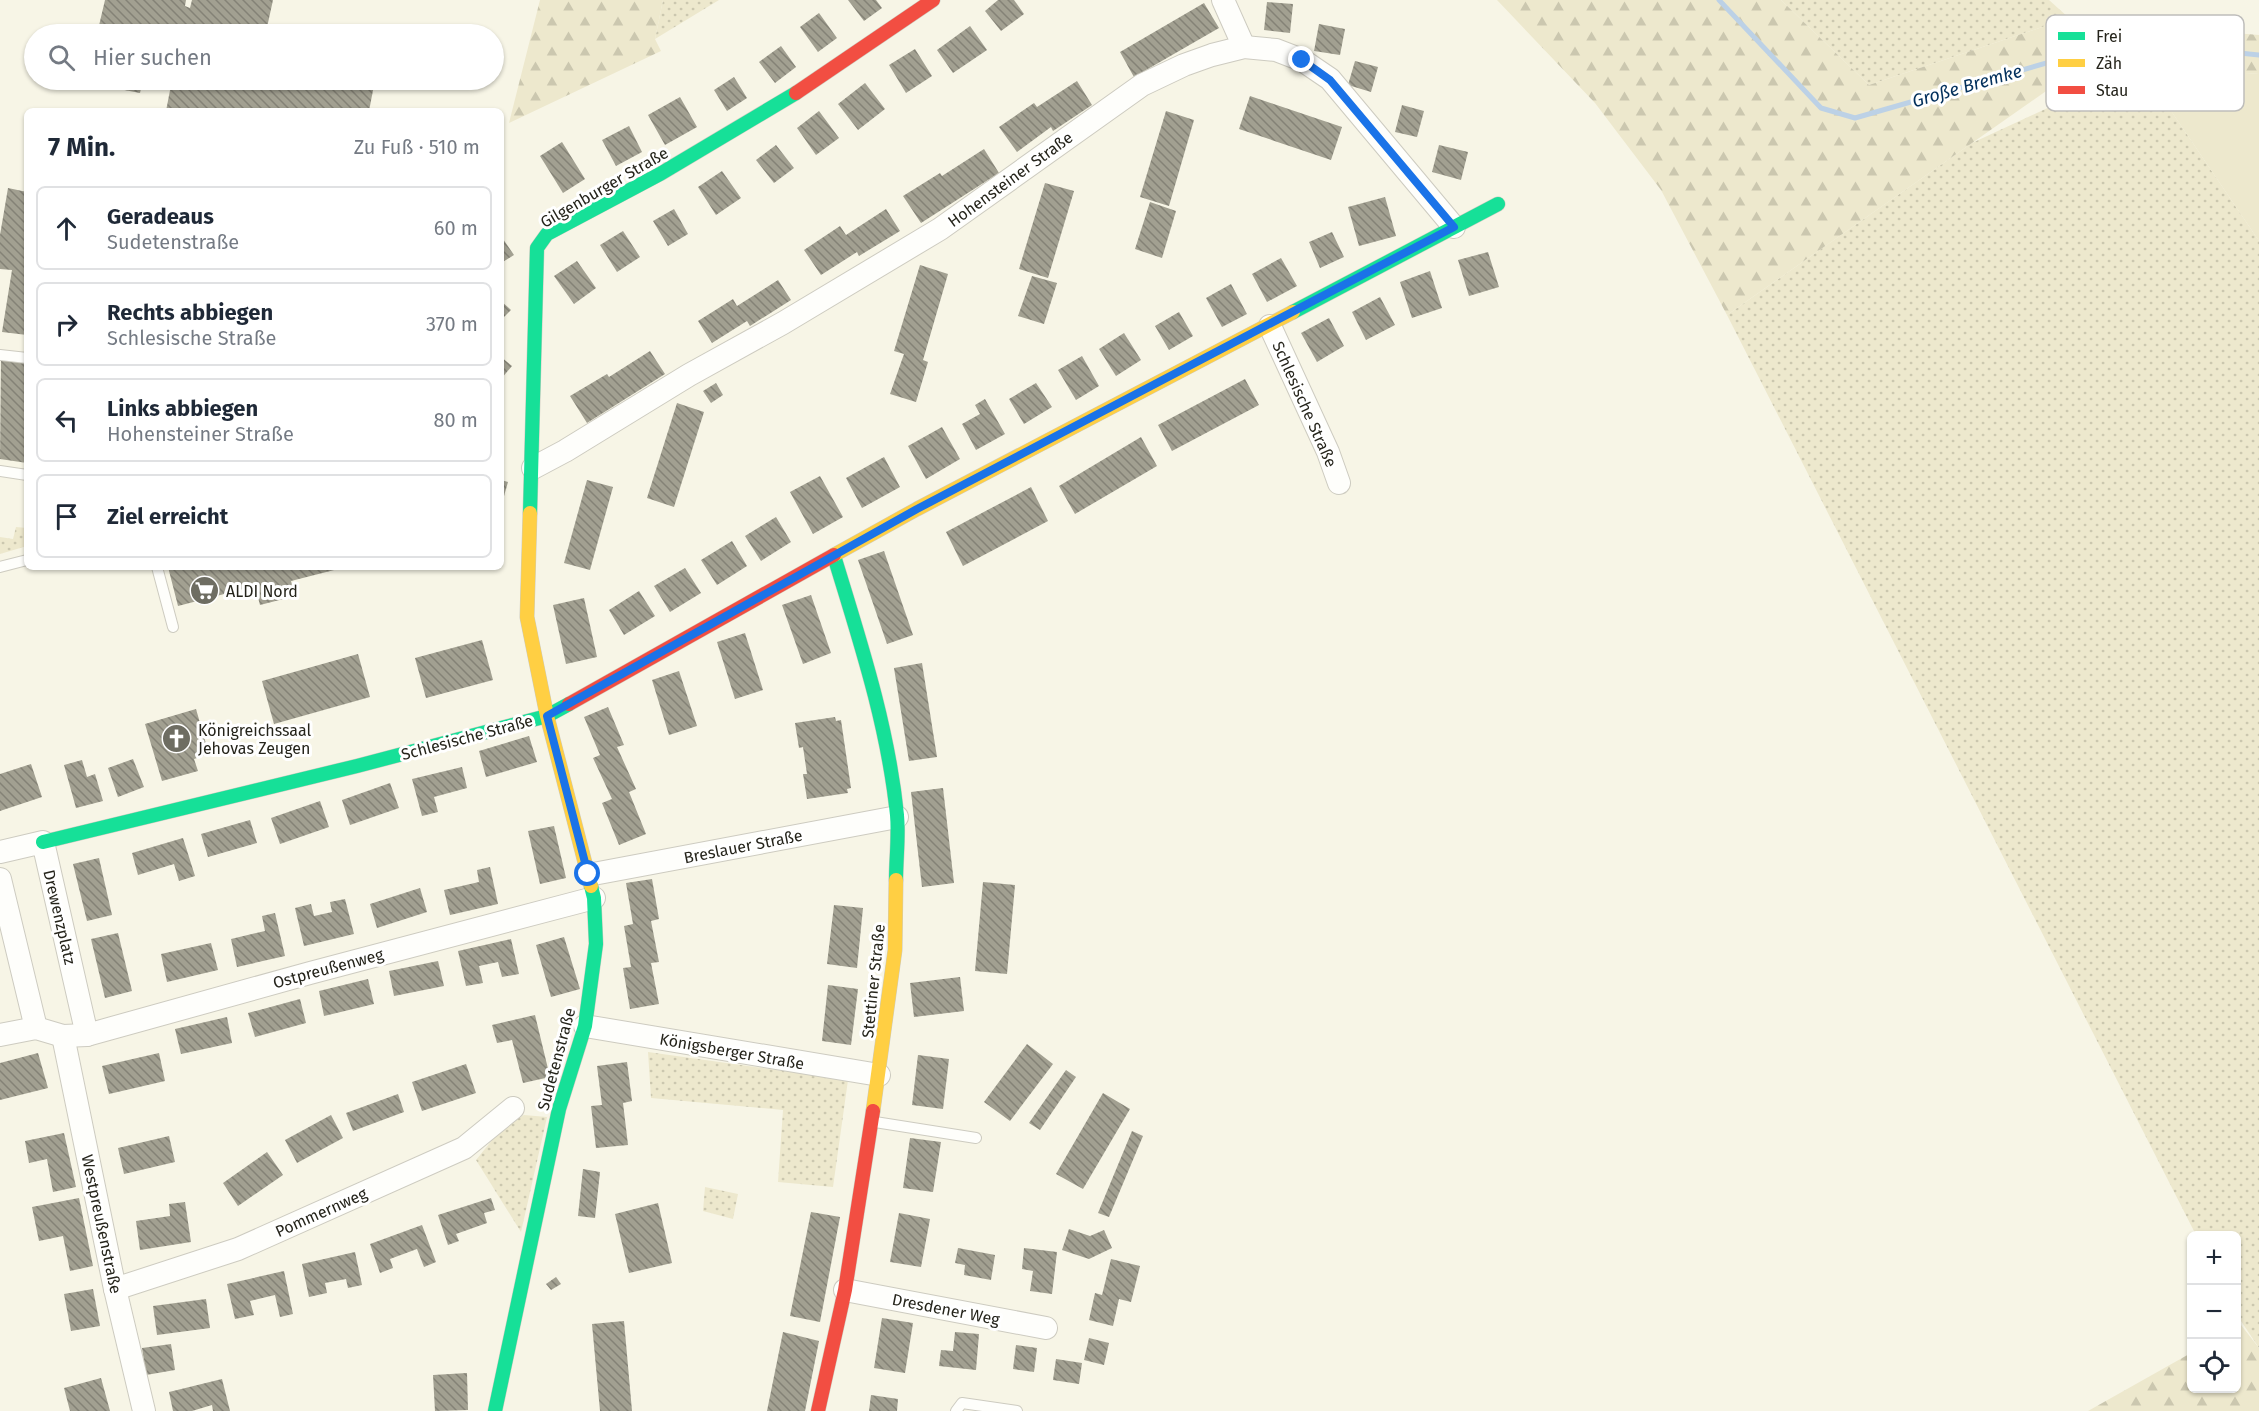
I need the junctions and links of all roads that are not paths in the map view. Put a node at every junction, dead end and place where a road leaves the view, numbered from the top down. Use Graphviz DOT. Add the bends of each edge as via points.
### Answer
graph roads {
  1 [pos="933,0"];
  2 [pos="1223,0"];
  3 [pos="1244,47"];
  4 [pos="1498,204"];
  5 [pos="1454,227"];
  6 [pos="1269,326"];
  7 [pos="0,355"];
  8 [pos="24,358"];
  9 [pos="533,468"];
  10 [pos="0,471"];
  11 [pos="24,474"];
  12 [pos="1340,483"];
  13 [pos="834,556"];
  14 [pos="24,561"];
  15 [pos="0,567"];
  16 [pos="158,570"];
  17 [pos="173,627"];
  18 [pos="547,716"];
  19 [pos="897,817"];
  20 [pos="43,842"];
  21 [pos="0,852"];
  22 [pos="588,874"];
  23 [pos="0,879"];
  24 [pos="594,898"];
  25 [pos="585,1026"];
  26 [pos="36,1028"];
  27 [pos="0,1035"];
  28 [pos="87,1035"];
  29 [pos="63,1036"];
  30 [pos="879,1075"];
  31 [pos="513,1108"];
  32 [pos="872,1122"];
  33 [pos="976,1138"];
  34 [pos="115,1289"];
  35 [pos="846,1290"];
  36 [pos="1046,1328"];
  37 [pos="144,1411"];
  38 [pos="495,1411"];
  39 [pos="818,1411"];
  40 [pos="956,1411"];
  41 [pos="1017,1411"];
  1 -- 9 [label="street, Gilgenburger Straße" via="808,86 660,174 547,234 537,248"];
  2 -- 3 [label="street"];
  3 -- 5 [label="street, Hohensteiner Straße" via="1276,50 1302,60 1330,80"];
  3 -- 9 [label="street, Hohensteiner Straße" via="1184,65 1142,85 940,229"];
  4 -- 5 [label="street, Schlesische Straße"];
  5 -- 6 [label="street, Schlesische Straße"];
  6 -- 12 [label="street, Schlesische Straße"];
  6 -- 13 [label="street, Schlesische Straße"];
  7 -- 8 [label="lane"];
  9 -- 18 [label="street, Gilgenburger Straße" via="527,617"];
  10 -- 11 [label="lane"];
  13 -- 18 [label="street, Schlesische Straße"];
  13 -- 19 [label="street, Stettiner Straße" via="873,686"];
  14 -- 15 [label="lane"];
  16 -- 17 [label="lane"];
  18 -- 20 [label="street, Schlesische Straße"];
  18 -- 22 [label="street, Sudetenstraße"];
  19 -- 22 [label="street, Breslauer Straße"];
  19 -- 30 [label="street, Stettiner Straße" via="895,950"];
  20 -- 21 [label="street"];
  20 -- 28 [label="street, Drewenzplatz"];
  22 -- 24 [label="street, Sudetenstraße"];
  23 -- 26 [label="street"];
  24 -- 25 [label="street, Sudetenstraße" via="596,944"];
  24 -- 28 [label="street, Ostpreußenweg"];
  25 -- 30 [label="street, Königsberger Straße"];
  25 -- 38 [label="street, Sudetenstraße" via="559,1109"];
  26 -- 27 [label="street"];
  26 -- 29 [label="street, Ostpreußenweg"];
  28 -- 29 [label="street, Ostpreußenweg"];
  29 -- 34 [label="street, Westpreußenstraße"];
  30 -- 32 [label="street, Stettiner Straße"];
  31 -- 34 [label="street, Pommernweg" via="464,1148 238,1249"];
  32 -- 33 [label="lane"];
  32 -- 35 [label="street, Stettiner Straße"];
  34 -- 37 [label="street, Westpreußenstraße"];
  35 -- 36 [label="street, Dresdener Weg"];
  35 -- 39 [label="street, Stettiner Straße"];
  40 -- 41 [label="lane" via="962,1402"];
}
